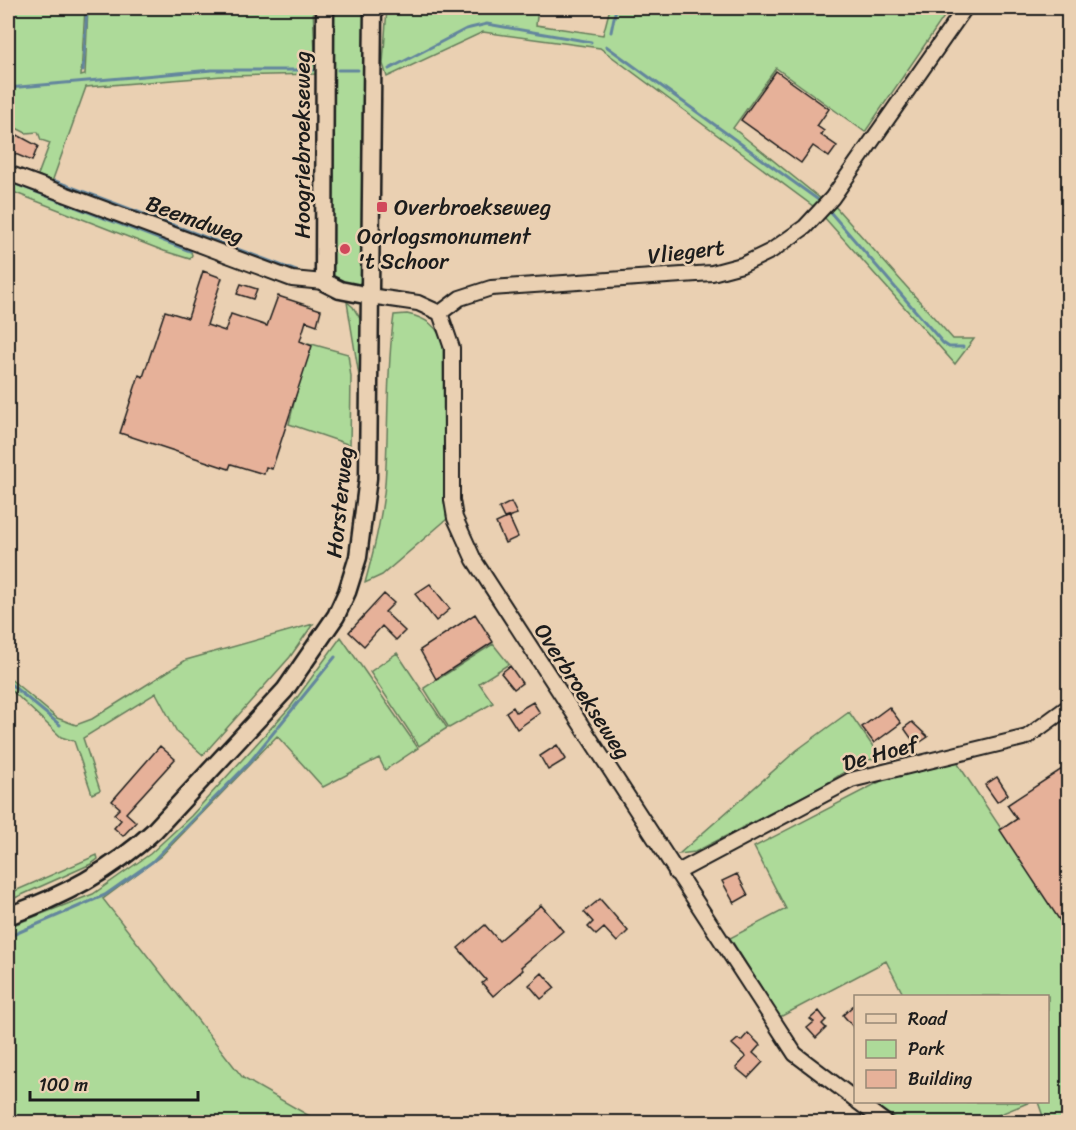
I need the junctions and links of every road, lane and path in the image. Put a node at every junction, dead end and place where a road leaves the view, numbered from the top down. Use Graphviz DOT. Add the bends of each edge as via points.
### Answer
graph roads {
  1 [pos="325,8"];
  2 [pos="373,8"];
  3 [pos="965,8"];
  4 [pos="8,173"];
  5 [pos="324,282"];
  6 [pos="370,296"];
  7 [pos="440,314"];
  8 [pos="1068,707"];
  9 [pos="676,873"];
  10 [pos="8,916"];
  11 [pos="854,1099"];
  12 [pos="859,1103"];
  13 [pos="885,1122"];
  1 -- 5 [label="street, Hoogriebroekseweg"];
  2 -- 6 [label="street, Horsterweg"];
  3 -- 7 [label="street, Vliegert" via="832,198 805,227 771,251 712,273 491,288 460,298"];
  4 -- 5 [label="street, Beemdweg" via="292,279"];
  5 -- 6 [label="street, Beemdweg"];
  6 -- 7 [label="street" via="418,303"];
  6 -- 10 [label="street, Horsterweg" via="367,503 354,573 336,616 285,690 175,811 132,852 78,886"];
  7 -- 9 [label="street, Overbroekseweg" via="452,348 452,500 460,533"];
  8 -- 9 [label="street, De Hoef" via="1027,737 851,780"];
  9 -- 11 [label="street, Overbroekseweg" via="795,1054"];
  12 -- 13 [label="street, Overbroekseweg"];
}
